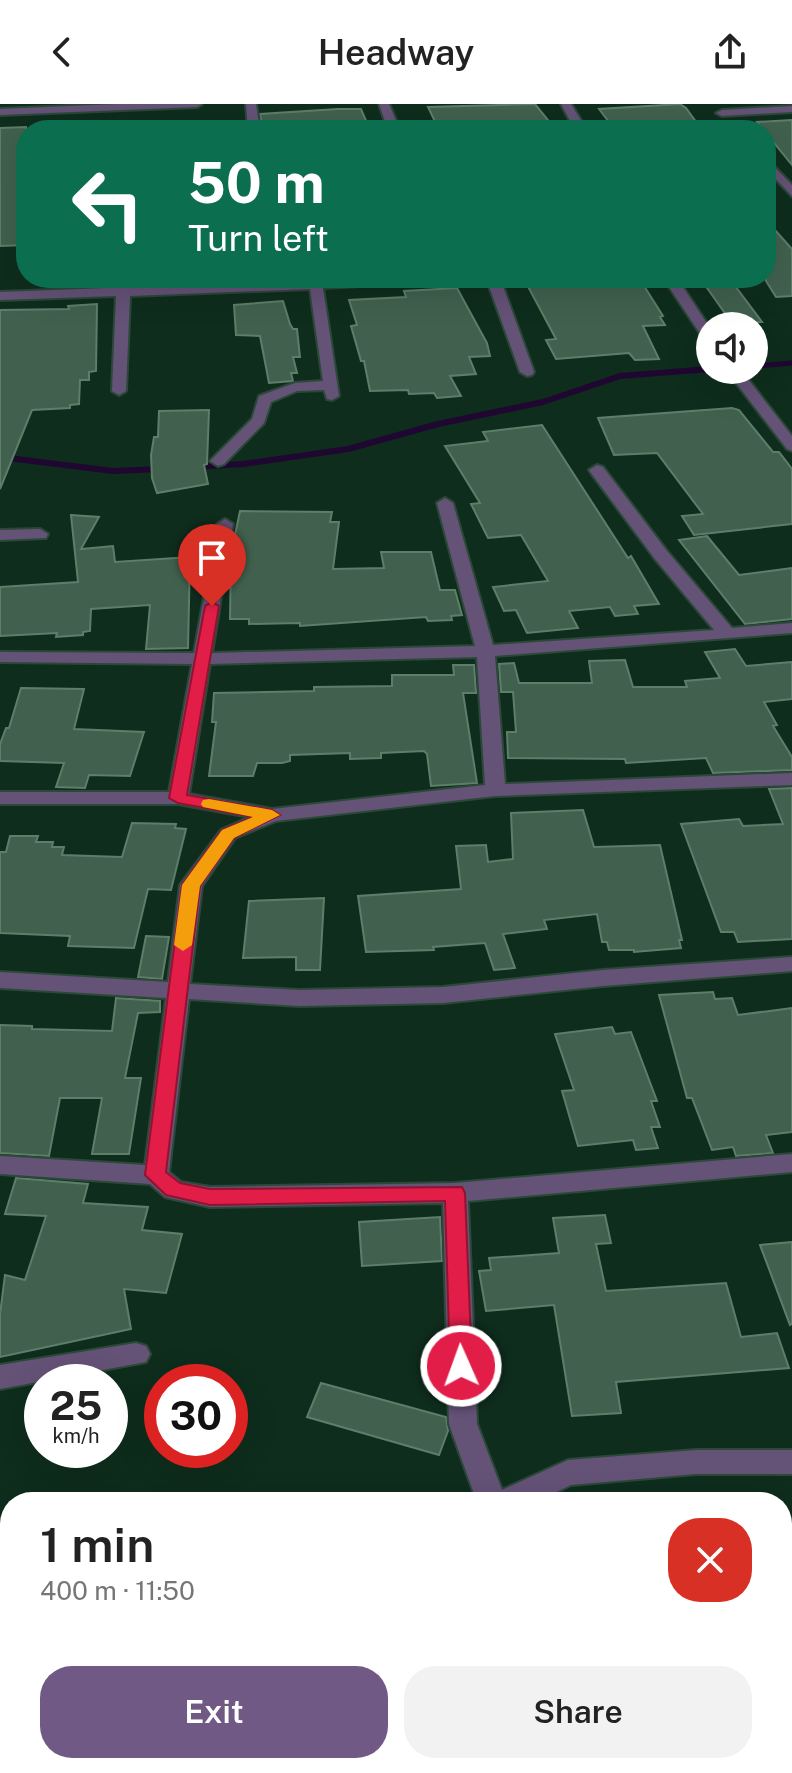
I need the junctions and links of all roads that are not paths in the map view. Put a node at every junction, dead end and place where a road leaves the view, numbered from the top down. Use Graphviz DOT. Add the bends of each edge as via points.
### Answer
graph roads {
  1 [pos="197,104"];
  2 [pos="792,109"];
  3 [pos="0,112"];
  4 [pos="724,113"];
  5 [pos="776,174"];
  6 [pos="792,192"];
  7 [pos="76,288"];
  8 [pos="114,288"];
  9 [pos="180,288"];
  10 [pos="316,288"];
  11 [pos="497,288"];
  12 [pos="677,288"];
  13 [pos="123,291"];
  14 [pos="0,296"];
  15 [pos="696,317"];
  16 [pos="527,372"];
  17 [pos="744,384"];
  18 [pos="119,391"];
  19 [pos="792,446"];
  20 [pos="218,461"];
  21 [pos="597,470"];
  22 [pos="445,503"];
  23 [pos="225,524"];
  24 [pos="40,534"];
  25 [pos="0,535"];
  26 [pos="792,628"];
  27 [pos="728,635"];
  28 [pos="486,654"];
  29 [pos="0,657"];
  30 [pos="203,661"];
  31 [pos="792,779"];
  32 [pos="495,790"];
  33 [pos="0,798"];
  34 [pos="178,798"];
  35 [pos="272,815"];
  36 [pos="792,964"];
  37 [pos="0,980"];
  38 [pos="177,990"];
  39 [pos="792,1163"];
  40 [pos="0,1165"];
  41 [pos="156,1175"];
  42 [pos="455,1193"];
  43 [pos="136,1354"];
  44 [pos="0,1377"];
  45 [pos="792,1462"];
  46 [pos="488,1492"];
  47 [pos="527,1492"];
  1 -- 3 [label="street" via="114,113"];
  2 -- 4 [label="street"];
  5 -- 6 [label="street"];
  7 -- 14 [label="street"];
  8 -- 13 [label="street"];
  9 -- 13 [label="street"];
  10 -- 20 [label="street" via="331,390 295,387 264,399 259,420"];
  11 -- 16 [label="street"];
  12 -- 15 [label="street"];
  13 -- 18 [label="street"];
  17 -- 19 [label="street"];
  21 -- 27 [label="street"];
  22 -- 28 [label="street"];
  23 -- 30 [label="street"];
  24 -- 25 [label="street"];
  26 -- 27 [label="street"];
  27 -- 28 [label="street"];
  28 -- 30 [label="street"];
  28 -- 32 [label="street"];
  29 -- 30 [label="street"];
  30 -- 34 [label="street"];
  31 -- 32 [label="street"];
  32 -- 35 [label="street"];
  33 -- 34 [label="street"];
  34 -- 35 [label="street"];
  35 -- 38 [label="street" via="228,834 191,885"];
  36 -- 38 [label="street" via="443,995 299,998"];
  37 -- 38 [label="street"];
  38 -- 41 [label="street"];
  39 -- 42 [label="street"];
  40 -- 41 [label="street"];
  41 -- 42 [label="street" via="174,1190 210,1197"];
  42 -- 46 [label="street" via="463,1424"];
  43 -- 44 [label="street"];
  45 -- 47 [label="street" via="696,1462 568,1473"];
}
